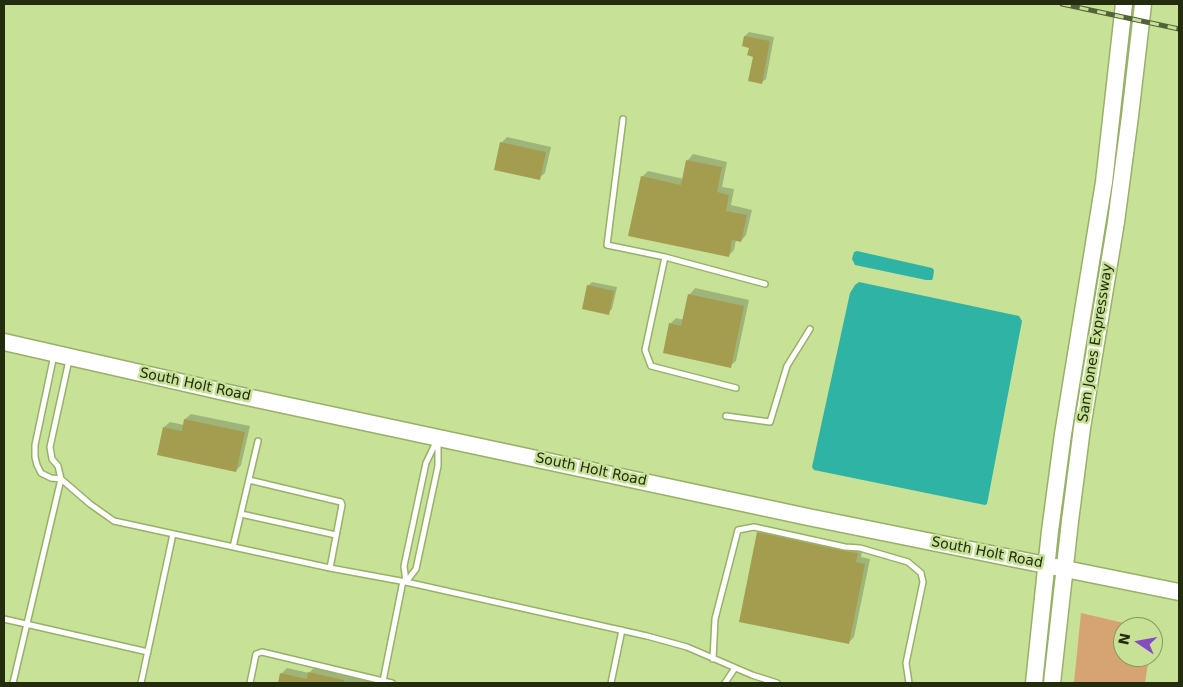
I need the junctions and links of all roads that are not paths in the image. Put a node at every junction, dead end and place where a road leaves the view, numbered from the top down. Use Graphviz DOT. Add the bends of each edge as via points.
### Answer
graph roads {
  1 [pos="1124,4"];
  2 [pos="1143,4"];
  3 [pos="623,119"];
  4 [pos="665,257"];
  5 [pos="764,284"];
  6 [pos="810,329"];
  7 [pos="4,342"];
  8 [pos="62,355"];
  9 [pos="736,388"];
  10 [pos="726,416"];
  11 [pos="438,438"];
  12 [pos="258,441"];
  13 [pos="61,479"];
  14 [pos="249,480"];
  15 [pos="241,514"];
  16 [pos="173,534"];
  17 [pos="336,535"];
  18 [pos="233,547"];
  19 [pos="1046,565"];
  20 [pos="330,568"];
  21 [pos="1064,569"];
  22 [pos="405,582"];
  23 [pos="1179,592"];
  24 [pos="4,619"];
  25 [pos="27,624"];
  26 [pos="622,630"];
  27 [pos="148,652"];
  28 [pos="714,658"];
  29 [pos="735,668"];
  30 [pos="383,681"];
  31 [pos="13,683"];
  32 [pos="141,683"];
  33 [pos="250,683"];
  34 [pos="392,683"];
  35 [pos="611,683"];
  36 [pos="725,683"];
  37 [pos="777,683"];
  38 [pos="909,683"];
  39 [pos="1034,683"];
  40 [pos="1052,683"];
  1 -- 19 [label="main road, Sam Jones Expressway" via="1104,182 1063,434"];
  2 -- 21 [label="main road, Sam Jones Expressway" via="1118,202 1082,428"];
  3 -- 4 [label="lane" via="606,245"];
  4 -- 5 [label="lane"];
  4 -- 9 [label="lane" via="645,350 651,366"];
  6 -- 10 [label="lane" via="787,366 770,422"];
  7 -- 8 [label="main road, South Holt Road"];
  8 -- 11 [label="main road, South Holt Road"];
  8 -- 13 [label="lane" via="50,447"];
  8 -- 13 [label="lane" via="34,457 41,473"];
  11 -- 19 [label="main road, South Holt Road"];
  11 -- 22 [label="lane" via="426,463 404,566"];
  11 -- 22 [label="lane" via="438,466 416,569"];
  12 -- 14 [label="lane"];
  13 -- 16 [label="lane" via="114,521"];
  13 -- 25 [label="lane"];
  14 -- 15 [label="lane"];
  14 -- 17 [label="lane" via="341,502"];
  15 -- 17 [label="lane"];
  15 -- 18 [label="lane"];
  16 -- 18 [label="lane"];
  16 -- 27 [label="lane"];
  17 -- 20 [label="lane"];
  18 -- 20 [label="lane"];
  19 -- 21 [label="main road, South Holt Road"];
  19 -- 39 [label="main road, Sam Jones Expressway"];
  20 -- 22 [label="lane"];
  21 -- 23 [label="main road, South Holt Road"];
  21 -- 40 [label="main road, Sam Jones Expressway"];
  22 -- 26 [label="lane"];
  22 -- 30 [label="lane"];
  24 -- 25 [label="lane"];
  25 -- 27 [label="lane"];
  25 -- 31 [label="lane"];
  26 -- 28 [label="lane" via="687,647"];
  26 -- 35 [label="lane"];
  27 -- 32 [label="lane"];
  28 -- 29 [label="lane"];
  28 -- 38 [label="lane" via="715,619 738,530 754,527 860,548 908,562 921,573 923,582 906,663"];
  29 -- 36 [label="lane"];
  29 -- 37 [label="lane"];
  30 -- 33 [label="lane" via="262,652 256,654"];
  30 -- 34 [label="lane"];
}
